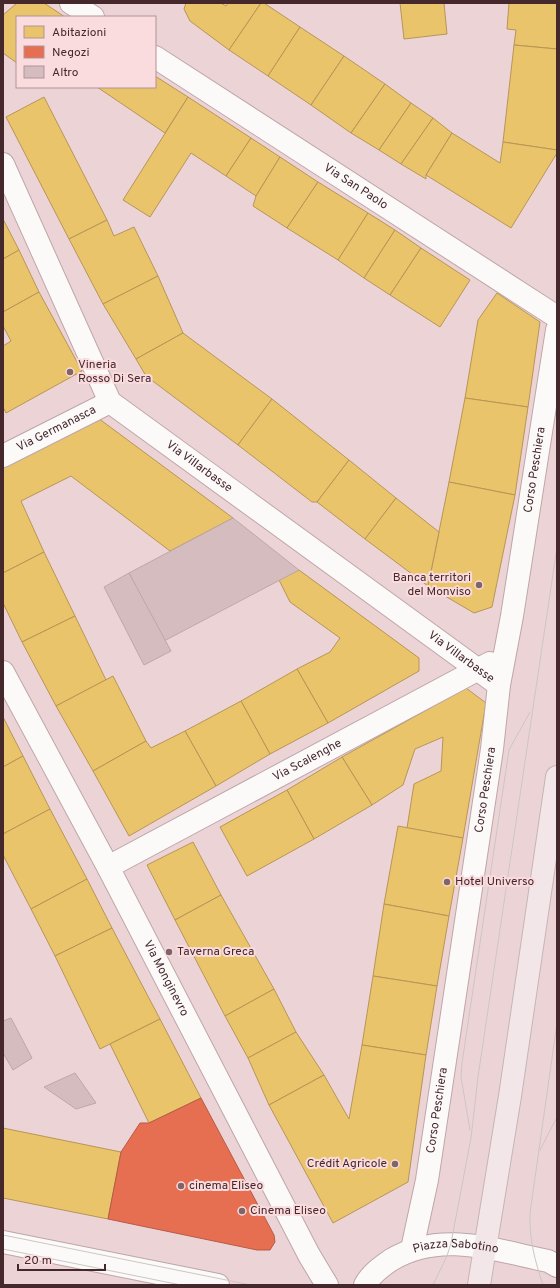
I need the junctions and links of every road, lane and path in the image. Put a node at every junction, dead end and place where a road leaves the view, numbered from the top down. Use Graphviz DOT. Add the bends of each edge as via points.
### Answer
graph roads {
  1 [pos="71,3"];
  2 [pos="91,16"];
  3 [pos="156,58"];
  4 [pos="3,164"];
  5 [pos="557,317"];
  6 [pos="557,330"];
  7 [pos="110,402"];
  8 [pos="3,456"];
  9 [pos="506,652"];
  10 [pos="480,670"];
  11 [pos="3,672"];
  12 [pos="499,685"];
  13 [pos="557,777"];
  14 [pos="108,867"];
  15 [pos="3,1242"];
  16 [pos="412,1249"];
  17 [pos="485,1249"];
  18 [pos="557,1266"];
  19 [pos="218,1285"];
  20 [pos="327,1285"];
  21 [pos="365,1285"];
  22 [pos="479,1285"];
  1 -- 2 [label="street"];
  3 -- 5 [label="street, Via San Paolo"];
  4 -- 7 [label="street, Via Villarbasse"];
  6 -- 9 [label="street, Corso Peschiera"];
  7 -- 8 [label="street, Via Germanasca"];
  7 -- 10 [label="street, Via Villarbasse"];
  9 -- 10 [label="street, Via Scalenghe"];
  9 -- 12 [label="street, Corso Peschiera"];
  10 -- 12 [label="street, Via Villarbasse"];
  10 -- 14 [label="street, Via Scalenghe"];
  11 -- 14 [label="street, Via Monginevro"];
  12 -- 16 [label="street, Corso Peschiera" via="492,749 427,1180"];
  13 -- 17 [label="main road" via="512,1088"];
  14 -- 20 [label="street, Via Monginevro" via="309,1255"];
  15 -- 19 [label="street"];
  16 -- 17 [label="street, Piazza Sabotino" via="451,1243"];
  16 -- 21 [label="street, Piazza Sabotino" via="383,1266"];
  17 -- 18 [label="street, Piazza Sabotino" via="548,1261"];
  17 -- 22 [label="main road"];
}
